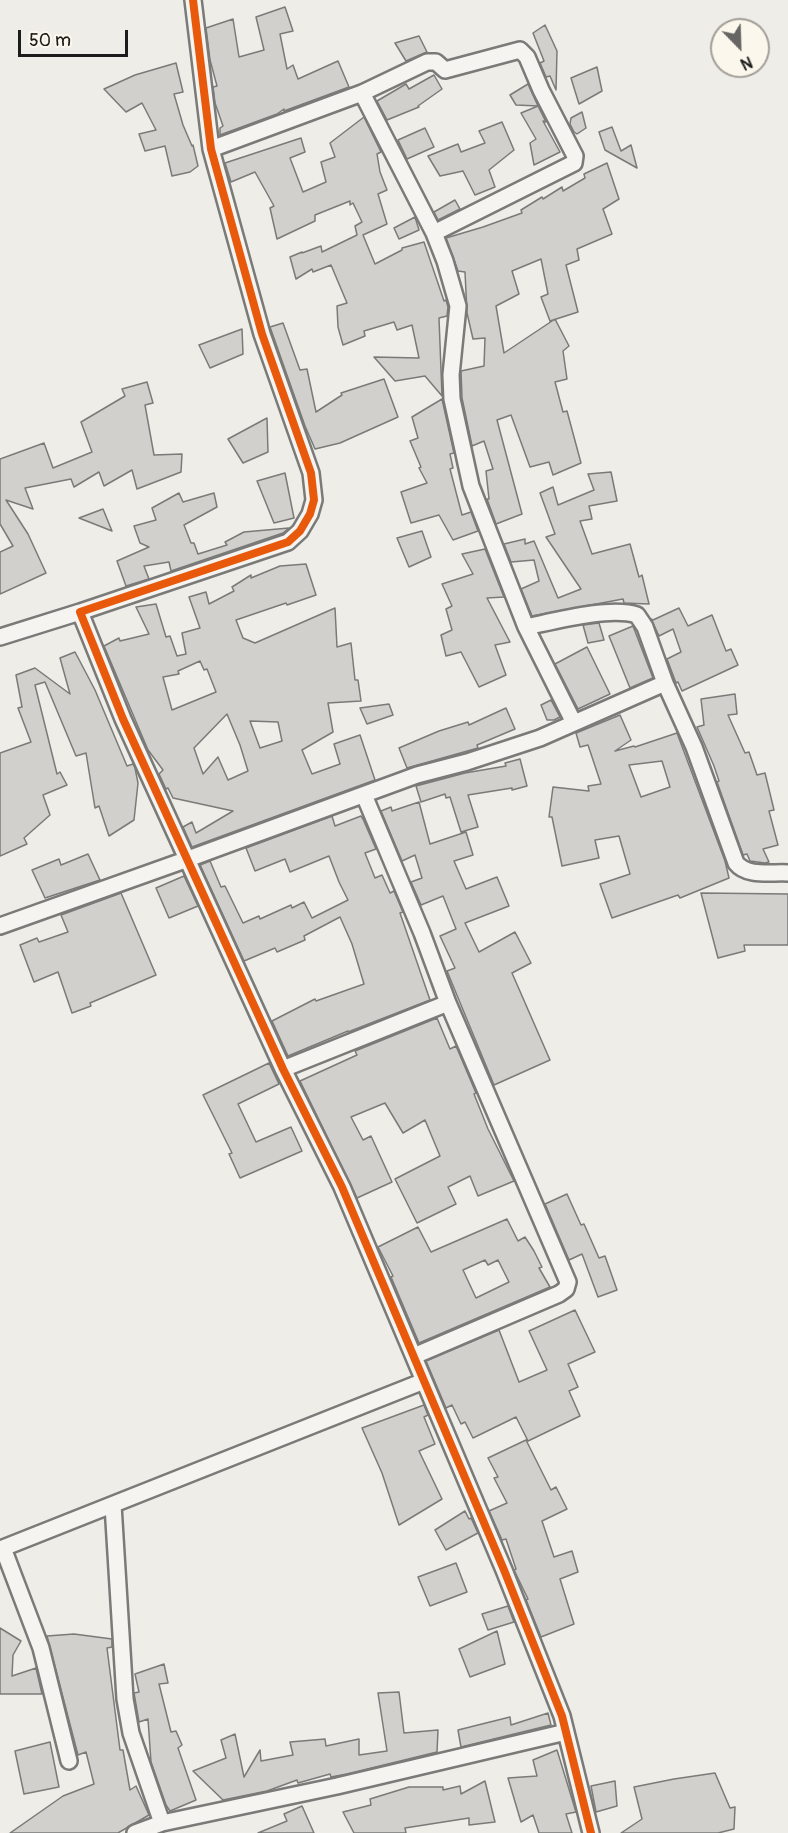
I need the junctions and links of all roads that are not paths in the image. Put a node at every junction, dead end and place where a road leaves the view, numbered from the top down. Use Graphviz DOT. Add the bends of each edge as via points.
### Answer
graph roads {
  1 [pos="193,0"];
  2 [pos="362,93"];
  3 [pos="211,149"];
  4 [pos="434,233"];
  5 [pos="80,612"];
  6 [pos="526,627"];
  7 [pos="0,637"];
  8 [pos="665,683"];
  9 [pos="570,725"];
  10 [pos="364,795"];
  11 [pos="188,859"];
  12 [pos="788,873"];
  13 [pos="0,926"];
  14 [pos="448,1003"];
  15 [pos="283,1069"];
  16 [pos="414,1356"];
  17 [pos="424,1381"];
  18 [pos="113,1505"];
  19 [pos="2,1548"];
  20 [pos="566,1732"];
  21 [pos="69,1761"];
  22 [pos="162,1823"];
  23 [pos="135,1833"];
  24 [pos="591,1833"];
  1 -- 3 [label="street"];
  2 -- 3 [label="street"];
  2 -- 4 [label="street"];
  2 -- 4 [label="street" via="427,62 436,62 445,70 520,50 527,57 574,163"];
  3 -- 5 [label="street" via="262,334 311,473 314,500 300,531 288,542"];
  4 -- 6 [label="street" via="458,306 452,399 471,486"];
  5 -- 7 [label="street"];
  5 -- 11 [label="street" via="123,719"];
  6 -- 8 [label="street" via="599,614 637,615"];
  6 -- 9 [label="street"];
  8 -- 9 [label="street"];
  8 -- 12 [label="street" via="694,747 736,863 751,872"];
  9 -- 10 [label="street"];
  10 -- 11 [label="street"];
  10 -- 14 [label="street"];
  11 -- 13 [label="street"];
  11 -- 15 [label="street"];
  14 -- 15 [label="street"];
  14 -- 16 [label="street" via="567,1275 568,1287 560,1294"];
  15 -- 16 [label="street" via="342,1187"];
  16 -- 17 [label="street"];
  17 -- 18 [label="street"];
  17 -- 20 [label="street" via="548,1679"];
  18 -- 19 [label="street"];
  18 -- 22 [label="street" via="124,1699 131,1733"];
  19 -- 21 [label="street" via="41,1648"];
  20 -- 22 [label="street"];
  20 -- 24 [label="street"];
  22 -- 23 [label="street"];
}
